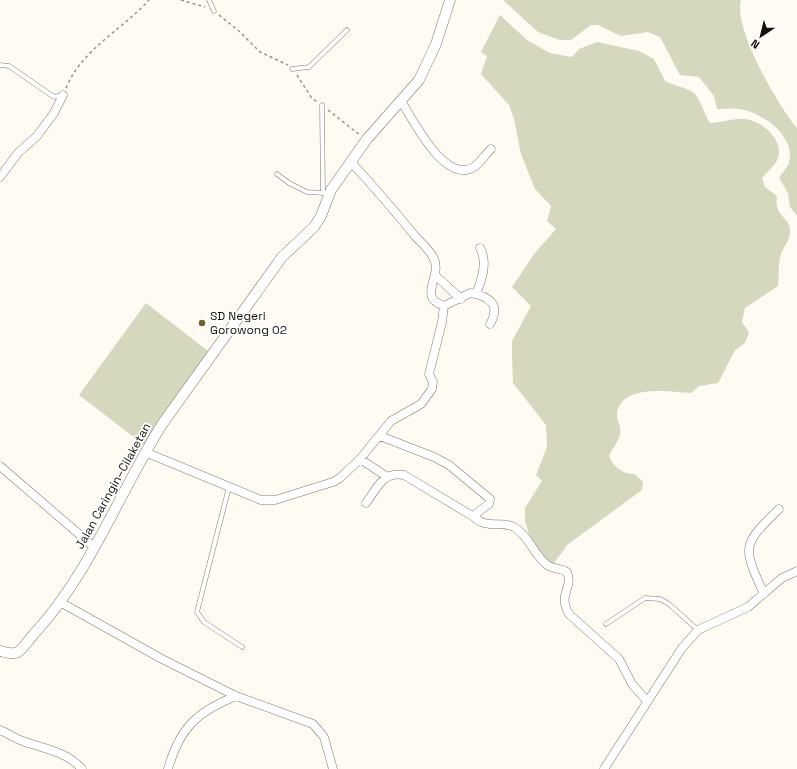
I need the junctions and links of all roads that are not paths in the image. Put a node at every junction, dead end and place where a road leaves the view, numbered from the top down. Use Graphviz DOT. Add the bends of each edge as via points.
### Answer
graph roads {
  1 [pos="209,0"];
  2 [pos="450,0"];
  3 [pos="214,11"];
  4 [pos="347,30"];
  5 [pos="0,66"];
  6 [pos="292,68"];
  7 [pos="63,95"];
  8 [pos="402,101"];
  9 [pos="322,106"];
  10 [pos="491,149"];
  11 [pos="351,162"];
  12 [pos="277,174"];
  13 [pos="0,176"];
  14 [pos="326,194"];
  15 [pos="480,248"];
  16 [pos="436,276"];
  17 [pos="476,294"];
  18 [pos="461,298"];
  19 [pos="444,306"];
  20 [pos="490,324"];
  21 [pos="380,436"];
  22 [pos="145,452"];
  23 [pos="360,459"];
  24 [pos="0,466"];
  25 [pos="386,476"];
  26 [pos="229,488"];
  27 [pos="366,503"];
  28 [pos="779,509"];
  29 [pos="474,517"];
  30 [pos="94,547"];
  31 [pos="797,571"];
  32 [pos="764,594"];
  33 [pos="60,602"];
  34 [pos="606,624"];
  35 [pos="698,630"];
  36 [pos="242,647"];
  37 [pos="0,651"];
  38 [pos="236,696"];
  39 [pos="647,701"];
  40 [pos="0,730"];
  41 [pos="82,769"];
  42 [pos="168,769"];
  43 [pos="333,769"];
  44 [pos="606,769"];
  1 -- 3 [label="lane"];
  2 -- 8 [label="street, Jalan Caringin–Cilaketan" via="426,67"];
  4 -- 6 [label="lane" via="309,68"];
  5 -- 7 [label="lane" via="9,66 54,97"];
  7 -- 13 [label="street" via="54,113 37,136 18,153"];
  8 -- 10 [label="street" via="438,156 450,166 463,171 473,168"];
  8 -- 11 [label="street, Jalan Caringin–Cilaketan" via="367,139"];
  9 -- 14 [label="lane"];
  11 -- 14 [label="street, Jalan Caringin–Cilaketan"];
  11 -- 16 [label="street" via="430,252 434,258"];
  12 -- 14 [label="lane" via="307,192"];
  14 -- 22 [label="street, Jalan Caringin–Cilaketan" via="321,216 314,227 282,257 255,292"];
  15 -- 17 [label="street" via="484,262"];
  16 -- 18 [label="street"];
  16 -- 19 [label="street" via="430,296 435,303"];
  17 -- 18 [label="street" via="470,293"];
  17 -- 20 [label="street" via="486,298 495,308 496,315"];
  18 -- 19 [label="street"];
  19 -- 21 [label="street" via="429,374 433,382 432,389 420,404 391,421"];
  21 -- 23 [label="street"];
  21 -- 29 [label="street" via="449,465 488,497 489,504"];
  22 -- 26 [label="street"];
  22 -- 30 [label="street, Jalan Caringin–Cilaketan"];
  23 -- 25 [label="street"];
  23 -- 26 [label="street" via="334,482 275,500 261,500"];
  24 -- 30 [label="street"];
  25 -- 27 [label="street"];
  25 -- 29 [label="street" via="394,473 404,475"];
  26 -- 36 [label="lane" via="197,612 204,622"];
  28 -- 32 [label="street" via="758,530 748,546 752,568"];
  29 -- 39 [label="street" via="484,524 514,527 525,536 546,564 567,572 569,582 563,600 569,614 619,659 632,684"];
  30 -- 33 [label="street, Jalan Caringin–Cilaketan"];
  31 -- 32 [label="street" via="782,578"];
  32 -- 35 [label="street" via="748,607"];
  33 -- 37 [label="street, Jalan Caringin–Cilaketan" via="42,626 17,652 10,654"];
  33 -- 38 [label="street" via="162,660"];
  34 -- 35 [label="lane" via="645,598 669,604"];
  35 -- 39 [label="street" via="682,648"];
  38 -- 42 [label="street" via="213,706 190,723"];
  38 -- 43 [label="street" via="313,724 324,737"];
  39 -- 44 [label="street"];
  40 -- 41 [label="street" via="19,740 65,754"];
}
